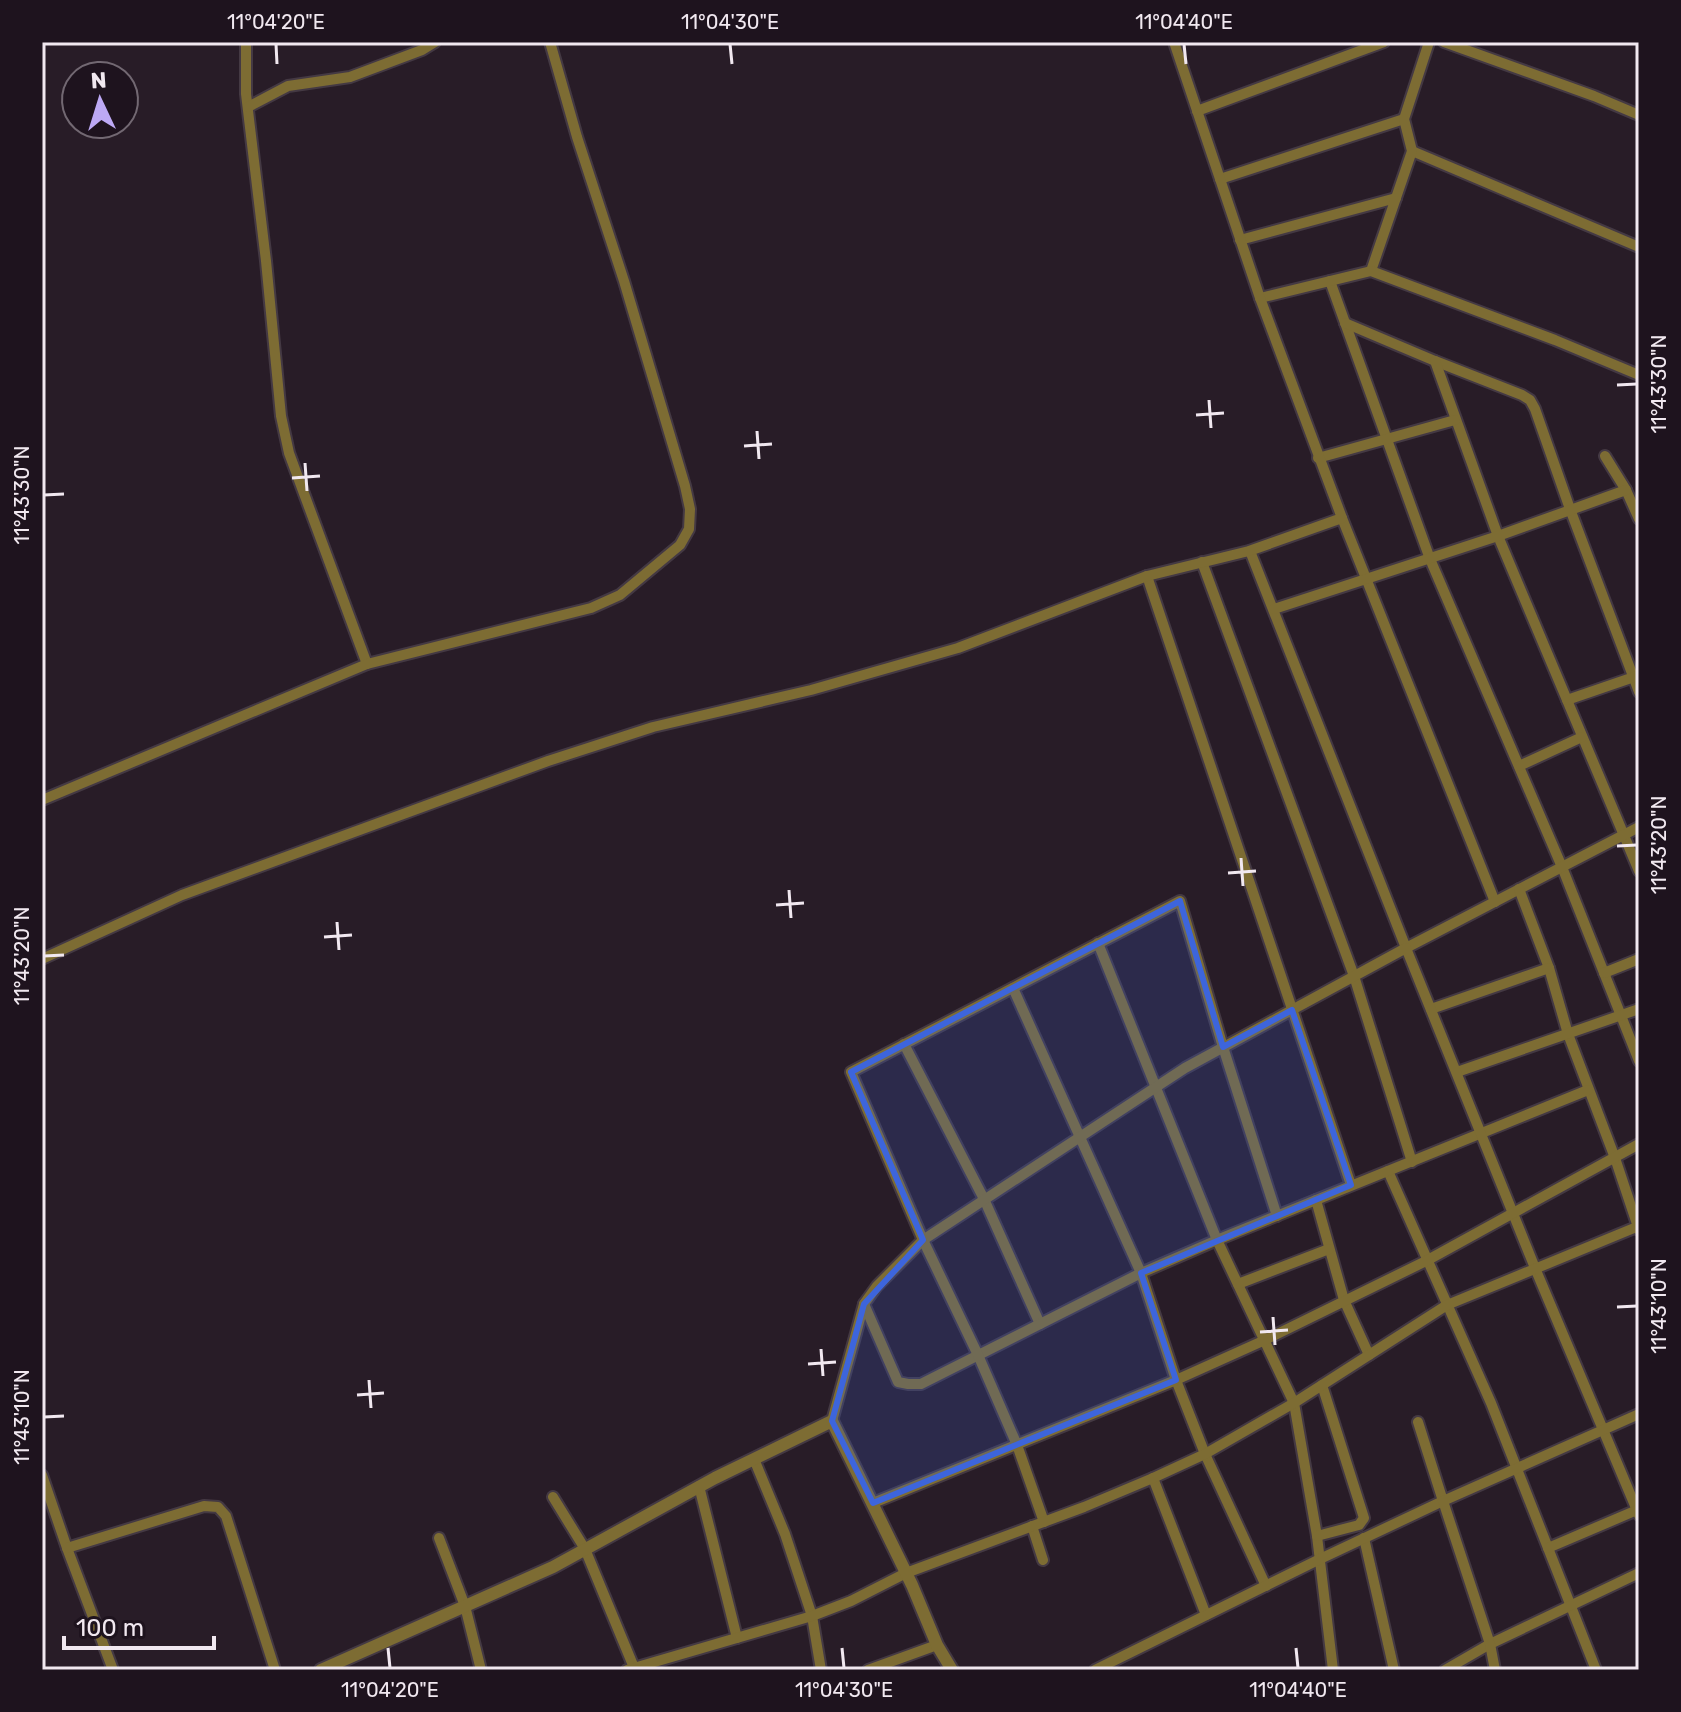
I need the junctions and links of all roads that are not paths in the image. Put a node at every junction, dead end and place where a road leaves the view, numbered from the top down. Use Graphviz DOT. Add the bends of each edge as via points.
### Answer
graph roads {
  1 [pos="246,42"];
  2 [pos="435,42"];
  3 [pos="550,42"];
  4 [pos="1174,42"];
  5 [pos="1384,42"];
  6 [pos="1429,42"];
  7 [pos="1444,42"];
  8 [pos="248,107"];
  9 [pos="1197,111"];
  10 [pos="1639,115"];
  11 [pos="1404,119"];
  12 [pos="1412,151"];
  13 [pos="1220,179"];
  14 [pos="1396,198"];
  15 [pos="1240,240"];
  16 [pos="1639,247"];
  17 [pos="1371,271"];
  18 [pos="1330,281"];
  19 [pos="1260,298"];
  20 [pos="1345,323"];
  21 [pos="1435,361"];
  22 [pos="1639,375"];
  23 [pos="1455,420"];
  24 [pos="1387,439"];
  25 [pos="1605,456"];
  26 [pos="1318,458"];
  27 [pos="1626,490"];
  28 [pos="1639,499"];
  29 [pos="1570,509"];
  30 [pos="1342,518"];
  31 [pos="1639,519"];
  32 [pos="1498,536"];
  33 [pos="1250,551"];
  34 [pos="1430,559"];
  35 [pos="1202,562"];
  36 [pos="1147,576"];
  37 [pos="1367,579"];
  38 [pos="1274,609"];
  39 [pos="367,664"];
  40 [pos="1636,676"];
  41 [pos="1639,692"];
  42 [pos="1567,700"];
  43 [pos="1582,737"];
  44 [pos="1519,766"];
  45 [pos="42,800"];
  46 [pos="1639,827"];
  47 [pos="1624,835"];
  48 [pos="1562,867"];
  49 [pos="1639,871"];
  50 [pos="1519,889"];
  51 [pos="1495,902"];
  52 [pos="1098,943"];
  53 [pos="1406,948"];
  54 [pos="42,959"];
  55 [pos="1639,959"];
  56 [pos="1549,968"];
  57 [pos="1604,973"];
  58 [pos="1354,976"];
  59 [pos="1013,988"];
  60 [pos="1431,1009"];
  61 [pos="1639,1009"];
  62 [pos="1292,1010"];
  63 [pos="1621,1015"];
  64 [pos="1568,1034"];
  65 [pos="904,1044"];
  66 [pos="1223,1047"];
  67 [pos="1639,1061"];
  68 [pos="1457,1072"];
  69 [pos="1155,1089"];
  70 [pos="1588,1090"];
  71 [pos="1482,1134"];
  72 [pos="1079,1137"];
  73 [pos="1639,1144"];
  74 [pos="1615,1158"];
  75 [pos="1412,1162"];
  76 [pos="1388,1171"];
  77 [pos="1351,1185"];
  78 [pos="984,1199"];
  79 [pos="1316,1200"];
  80 [pos="1514,1212"];
  81 [pos="1277,1216"];
  82 [pos="1639,1227"];
  83 [pos="923,1240"];
  84 [pos="1217,1240"];
  85 [pos="1329,1249"];
  86 [pos="1426,1261"];
  87 [pos="1535,1268"];
  88 [pos="1141,1273"];
  89 [pos="1238,1284"];
  90 [pos="1344,1300"];
  91 [pos="864,1304"];
  92 [pos="1447,1305"];
  93 [pos="1040,1324"];
  94 [pos="1265,1340"];
  95 [pos="978,1355"];
  96 [pos="1369,1355"];
  97 [pos="1176,1380"];
  98 [pos="1322,1385"];
  99 [pos="1294,1403"];
  100 [pos="1639,1414"];
  101 [pos="832,1421"];
  102 [pos="1418,1422"];
  103 [pos="1604,1431"];
  104 [pos="1017,1445"];
  105 [pos="1205,1454"];
  106 [pos="754,1459"];
  107 [pos="1517,1469"];
  108 [pos="42,1475"];
  109 [pos="1153,1478"];
  110 [pos="699,1486"];
  111 [pos="553,1497"];
  112 [pos="1443,1501"];
  113 [pos="873,1503"];
  114 [pos="1638,1512"];
  115 [pos="1044,1522"];
  116 [pos="1032,1526"];
  117 [pos="1317,1536"];
  118 [pos="439,1538"];
  119 [pos="1364,1538"];
  120 [pos="67,1548"];
  121 [pos="1548,1548"];
  122 [pos="585,1549"];
  123 [pos="1320,1559"];
  124 [pos="1043,1560"];
  125 [pos="906,1573"];
  126 [pos="1639,1573"];
  127 [pos="1266,1586"];
  128 [pos="1571,1605"];
  129 [pos="465,1606"];
  130 [pos="1206,1615"];
  131 [pos="812,1616"];
  132 [pos="737,1638"];
  133 [pos="1490,1644"];
  134 [pos="937,1645"];
  135 [pos="632,1669"];
  136 [pos="113,1670"];
  137 [pos="275,1670"];
  138 [pos="321,1670"];
  139 [pos="481,1670"];
  140 [pos="821,1670"];
  141 [pos="868,1670"];
  142 [pos="952,1670"];
  143 [pos="1095,1670"];
  144 [pos="1333,1670"];
  145 [pos="1394,1670"];
  146 [pos="1445,1670"];
  147 [pos="1495,1670"];
  148 [pos="1596,1670"];
  1 -- 8 [label="street"];
  2 -- 8 [label="street" via="350,77 288,86"];
  3 -- 39 [label="street" via="685,486 689,529 655,568 620,595 591,608"];
  4 -- 9 [label="street"];
  5 -- 9 [label="street"];
  6 -- 11 [label="street"];
  7 -- 10 [label="street"];
  8 -- 39 [label="street" via="286,441"];
  9 -- 13 [label="street"];
  11 -- 12 [label="street"];
  11 -- 13 [label="street"];
  12 -- 14 [label="street"];
  12 -- 16 [label="street"];
  13 -- 15 [label="street"];
  14 -- 15 [label="street"];
  14 -- 17 [label="street"];
  15 -- 19 [label="street"];
  17 -- 18 [label="street"];
  17 -- 22 [label="street"];
  18 -- 19 [label="street"];
  18 -- 20 [label="street"];
  19 -- 26 [label="street"];
  20 -- 21 [label="street"];
  20 -- 24 [label="street"];
  21 -- 23 [label="street"];
  21 -- 29 [label="street" via="1530,400"];
  23 -- 24 [label="street"];
  23 -- 32 [label="street"];
  24 -- 26 [label="street"];
  24 -- 34 [label="street"];
  25 -- 27 [label="street"];
  26 -- 30 [label="street"];
  27 -- 28 [label="street"];
  27 -- 29 [label="street"];
  27 -- 31 [label="street"];
  29 -- 32 [label="street"];
  29 -- 40 [label="street"];
  30 -- 33 [label="street"];
  30 -- 37 [label="street"];
  32 -- 34 [label="street"];
  32 -- 42 [label="street"];
  33 -- 35 [label="street"];
  33 -- 38 [label="street"];
  34 -- 37 [label="street"];
  34 -- 44 [label="street"];
  35 -- 36 [label="street"];
  35 -- 58 [label="street"];
  36 -- 54 [label="street" via="958,648 653,727 548,761 182,895"];
  36 -- 62 [label="street"];
  37 -- 38 [label="street"];
  37 -- 51 [label="street"];
  38 -- 53 [label="street"];
  39 -- 45 [label="street"];
  40 -- 41 [label="street"];
  40 -- 42 [label="street"];
  42 -- 43 [label="street"];
  43 -- 44 [label="street"];
  43 -- 47 [label="street"];
  44 -- 48 [label="street"];
  46 -- 47 [label="street"];
  47 -- 48 [label="street"];
  47 -- 49 [label="street"];
  48 -- 50 [label="street"];
  48 -- 57 [label="street"];
  50 -- 51 [label="street"];
  50 -- 56 [label="street"];
  51 -- 53 [label="street"];
  52 -- 59 [label="street"];
  52 -- 66 [label="street" via="1180,901"];
  52 -- 69 [label="street"];
  53 -- 58 [label="street"];
  53 -- 60 [label="street"];
  55 -- 57 [label="street"];
  56 -- 60 [label="street"];
  56 -- 64 [label="street"];
  57 -- 63 [label="street"];
  58 -- 62 [label="street"];
  58 -- 75 [label="street"];
  59 -- 65 [label="street"];
  59 -- 72 [label="street"];
  60 -- 68 [label="street"];
  61 -- 63 [label="street"];
  62 -- 66 [label="street"];
  62 -- 77 [label="street"];
  63 -- 64 [label="street"];
  63 -- 67 [label="street"];
  64 -- 68 [label="street"];
  64 -- 70 [label="street"];
  65 -- 78 [label="street"];
  65 -- 83 [label="street" via="851,1072"];
  66 -- 69 [label="street"];
  66 -- 81 [label="street"];
  68 -- 71 [label="street"];
  69 -- 72 [label="street"];
  69 -- 84 [label="street"];
  70 -- 71 [label="street"];
  70 -- 74 [label="street"];
  71 -- 75 [label="street"];
  71 -- 80 [label="street"];
  72 -- 78 [label="street"];
  72 -- 88 [label="street"];
  73 -- 74 [label="street"];
  74 -- 80 [label="street"];
  74 -- 82 [label="street"];
  75 -- 76 [label="street"];
  76 -- 77 [label="street"];
  76 -- 86 [label="street"];
  77 -- 79 [label="street"];
  78 -- 83 [label="street"];
  78 -- 93 [label="street"];
  79 -- 81 [label="street"];
  79 -- 85 [label="street"];
  80 -- 86 [label="street"];
  80 -- 87 [label="street"];
  81 -- 84 [label="street"];
  82 -- 87 [label="street"];
  83 -- 91 [label="street"];
  83 -- 95 [label="street"];
  84 -- 88 [label="street"];
  84 -- 89 [label="street"];
  85 -- 89 [label="street"];
  85 -- 90 [label="street"];
  86 -- 90 [label="street"];
  86 -- 92 [label="street"];
  87 -- 92 [label="street"];
  87 -- 103 [label="street"];
  88 -- 93 [label="street"];
  88 -- 97 [label="street"];
  89 -- 94 [label="street"];
  90 -- 94 [label="street"];
  90 -- 96 [label="street"];
  91 -- 95 [label="street" via="898,1382 921,1384"];
  91 -- 101 [label="street"];
  92 -- 96 [label="street"];
  92 -- 107 [label="street"];
  93 -- 95 [label="street"];
  94 -- 97 [label="street"];
  94 -- 99 [label="street"];
  95 -- 104 [label="street"];
  96 -- 98 [label="street"];
  97 -- 104 [label="street"];
  97 -- 105 [label="street"];
  98 -- 99 [label="street"];
  98 -- 117 [label="street" via="1364,1518 1359,1525"];
  99 -- 105 [label="street"];
  99 -- 117 [label="street"];
  100 -- 103 [label="street"];
  101 -- 106 [label="street"];
  101 -- 113 [label="street"];
  102 -- 112 [label="street"];
  103 -- 107 [label="street"];
  103 -- 114 [label="street"];
  104 -- 113 [label="street"];
  104 -- 115 [label="street"];
  105 -- 109 [label="street"];
  105 -- 127 [label="street"];
  106 -- 110 [label="street"];
  106 -- 131 [label="street"];
  107 -- 112 [label="street"];
  107 -- 121 [label="street"];
  108 -- 120 [label="street"];
  109 -- 115 [label="street"];
  109 -- 130 [label="street"];
  110 -- 122 [label="street"];
  110 -- 132 [label="street"];
  111 -- 122 [label="street"];
  112 -- 119 [label="street"];
  112 -- 133 [label="street"];
  113 -- 125 [label="street"];
  114 -- 121 [label="street"];
  115 -- 116 [label="street"];
  116 -- 124 [label="street"];
  116 -- 125 [label="street"];
  117 -- 123 [label="street"];
  118 -- 129 [label="street"];
  119 -- 123 [label="street"];
  119 -- 145 [label="street"];
  120 -- 136 [label="street"];
  120 -- 137 [label="street" via="204,1506 218,1507 226,1516"];
  121 -- 128 [label="street"];
  122 -- 129 [label="street"];
  122 -- 135 [label="street"];
  123 -- 127 [label="street"];
  123 -- 144 [label="street"];
  125 -- 131 [label="street"];
  125 -- 134 [label="street"];
  126 -- 128 [label="street"];
  127 -- 130 [label="street"];
  128 -- 133 [label="street"];
  128 -- 148 [label="street"];
  129 -- 138 [label="street"];
  129 -- 139 [label="street"];
  130 -- 143 [label="street"];
  131 -- 132 [label="street"];
  131 -- 140 [label="street"];
  132 -- 135 [label="street"];
  133 -- 146 [label="street"];
  133 -- 147 [label="street"];
  134 -- 141 [label="street"];
  134 -- 142 [label="street"];
}
